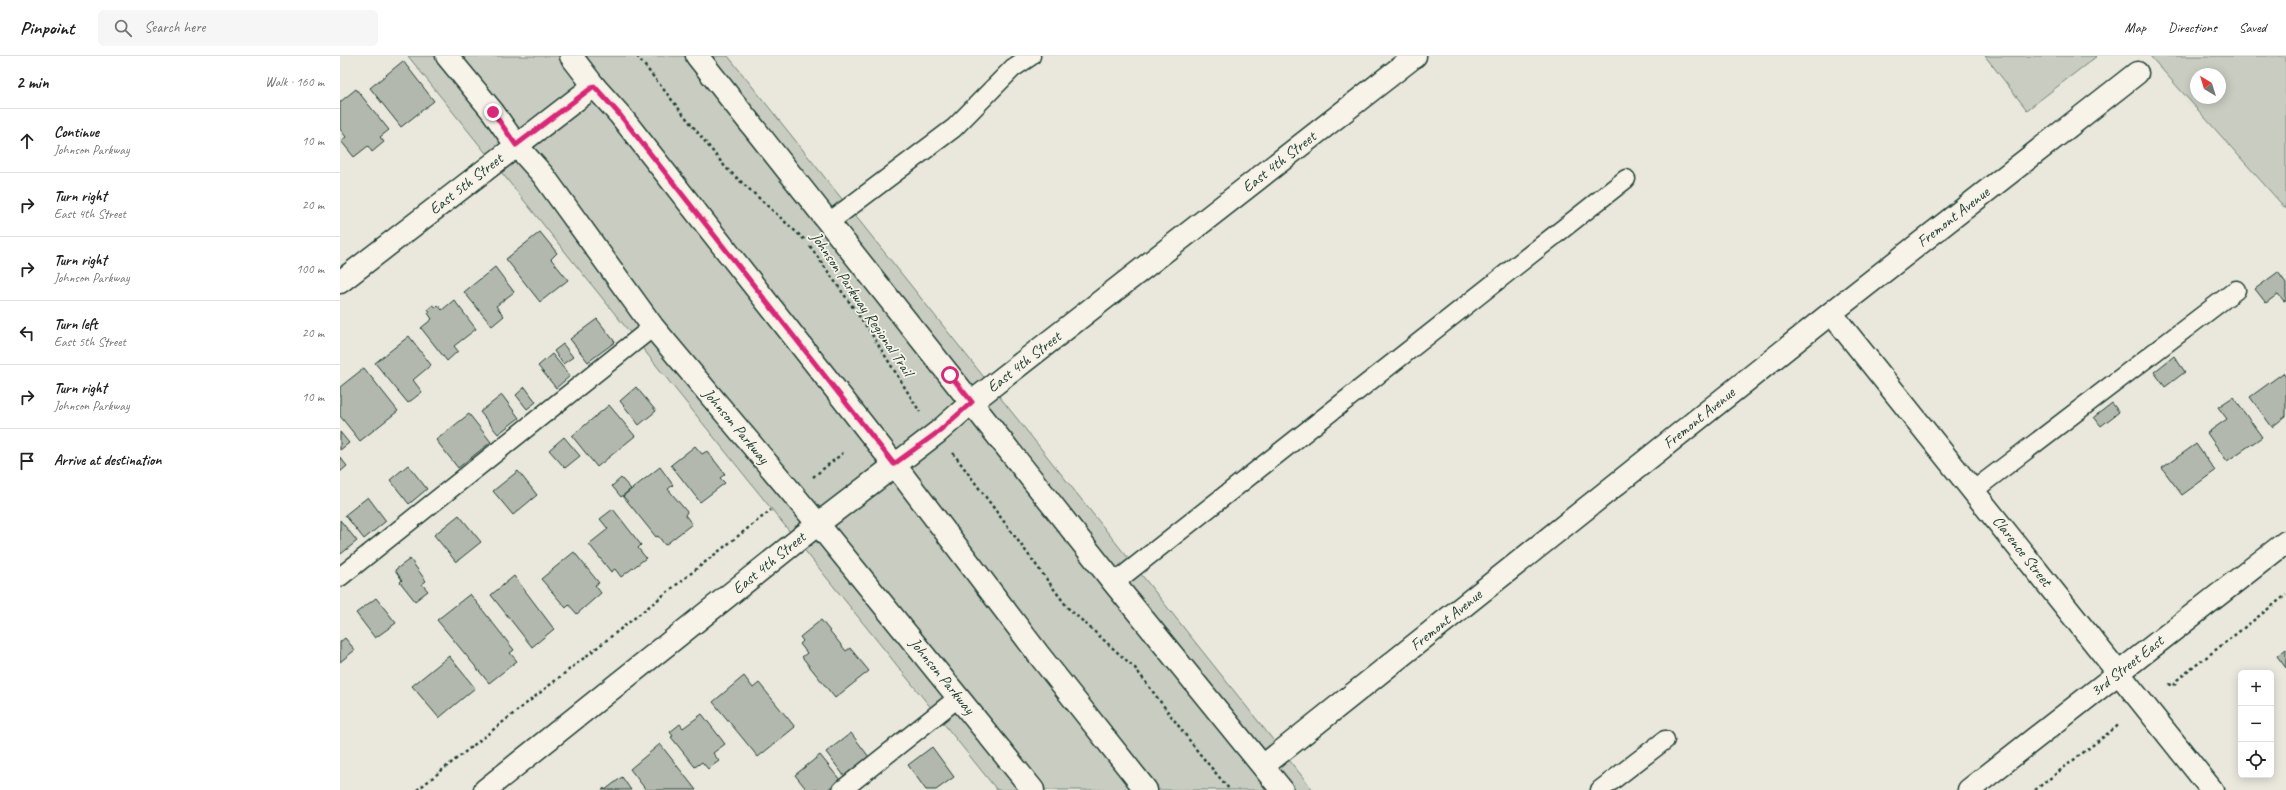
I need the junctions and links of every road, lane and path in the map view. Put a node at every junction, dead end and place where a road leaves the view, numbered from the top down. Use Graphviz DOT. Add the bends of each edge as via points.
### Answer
graph roads {
  1 [pos="447,56"];
  2 [pos="571,56"];
  3 [pos="637,56"];
  4 [pos="697,56"];
  5 [pos="1032,56"];
  6 [pos="1415,56"];
  7 [pos="2137,73"];
  8 [pos="594,86"];
  9 [pos="516,145"];
  10 [pos="1626,179"];
  11 [pos="828,223"];
  12 [pos="340,282"];
  13 [pos="2236,290"];
  14 [pos="1831,313"];
  15 [pos="653,327"];
  16 [pos="972,402"];
  17 [pos="918,410"];
  18 [pos="952,452"];
  19 [pos="843,453"];
  20 [pos="894,464"];
  21 [pos="811,478"];
  22 [pos="1974,490"];
  23 [pos="775,508"];
  24 [pos="818,524"];
  25 [pos="2286,542"];
  26 [pos="340,577"];
  27 [pos="1114,583"];
  28 [pos="2286,595"];
  29 [pos="2118,672"];
  30 [pos="2169,684"];
  31 [pos="959,697"];
  32 [pos="2120,724"];
  33 [pos="1665,740"];
  34 [pos="1263,766"];
  35 [pos="417,790"];
  36 [pos="484,790"];
  37 [pos="842,790"];
  38 [pos="1033,790"];
  39 [pos="1146,790"];
  40 [pos="1230,790"];
  41 [pos="1282,790"];
  42 [pos="1600,790"];
  43 [pos="1969,790"];
  44 [pos="2035,790"];
  45 [pos="2212,790"];
  1 -- 9 [label="street, Johnson Parkway" via="493,112"];
  2 -- 8 [label="street"];
  3 -- 17 [label="path, Johnson Parkway Regional Trail" via="726,168 807,241 871,333"];
  4 -- 11 [label="street"];
  5 -- 11 [label="lane" via="1013,68 954,128"];
  6 -- 16 [label="street, East 4th Street"];
  7 -- 14 [label="street, Fremont Avenue"];
  8 -- 9 [label="street, East 5th Street"];
  8 -- 20 [label="street" via="620,115"];
  9 -- 12 [label="street, East 5th Street"];
  9 -- 15 [label="street, Johnson Parkway" via="543,175"];
  10 -- 27 [label="lane"];
  11 -- 16 [label="street"];
  13 -- 22 [label="lane"];
  14 -- 22 [label="street, Clarence Street"];
  14 -- 34 [label="street, Fremont Avenue"];
  15 -- 24 [label="street, Johnson Parkway"];
  15 -- 26 [label="lane"];
  16 -- 20 [label="street, East 4th Street" via="938,432"];
  16 -- 27 [label="street"];
  18 -- 40 [label="path" via="1068,608 1135,668"];
  19 -- 21 [label="path"];
  20 -- 24 [label="street, East 4th Street"];
  20 -- 39 [label="street" via="1039,656"];
  22 -- 29 [label="street, Clarence Street"];
  23 -- 35 [label="path"];
  24 -- 31 [label="street, Johnson Parkway"];
  24 -- 36 [label="street, East 4th Street"];
  25 -- 29 [label="street, 3rd Street East"];
  27 -- 34 [label="street"];
  28 -- 30 [label="path" via="2177,680 2174,686"];
  29 -- 43 [label="street, 3rd Street East"];
  29 -- 45 [label="street, Clarence Street"];
  31 -- 37 [label="lane"];
  31 -- 38 [label="street, Johnson Parkway"];
  32 -- 44 [label="path"];
  33 -- 42 [label="lane"];
  34 -- 41 [label="street"];
}
